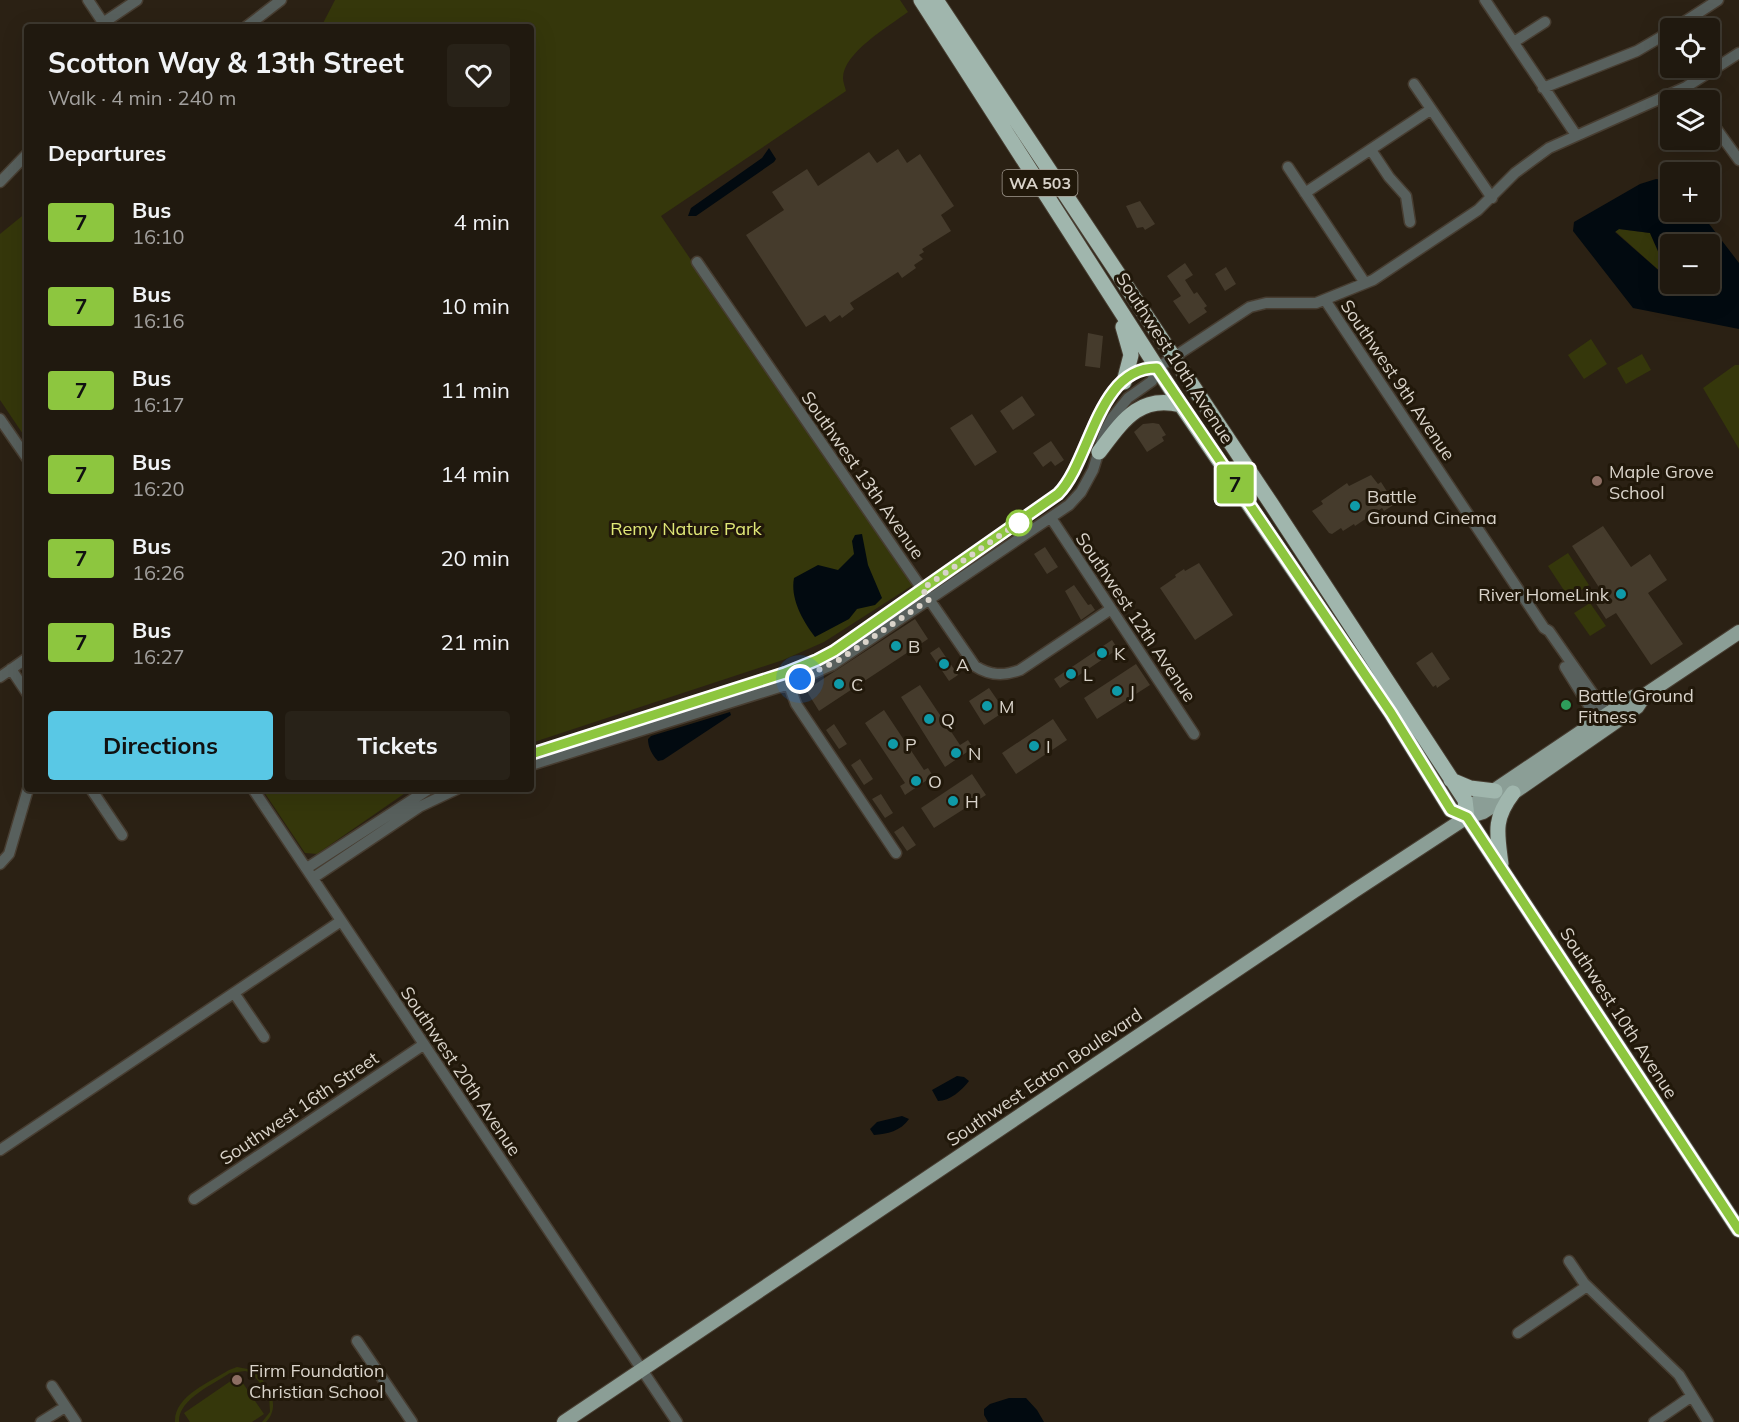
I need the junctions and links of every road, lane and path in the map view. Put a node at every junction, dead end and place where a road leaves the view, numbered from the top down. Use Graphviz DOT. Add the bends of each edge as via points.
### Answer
graph roads {
  1 [pos="88,0"];
  2 [pos="137,0"];
  3 [pos="281,0"];
  4 [pos="921,0"];
  5 [pos="936,0"];
  6 [pos="1485,0"];
  7 [pos="1718,0"];
  8 [pos="1690,18"];
  9 [pos="1545,22"];
  10 [pos="103,24"];
  11 [pos="105,24"];
  12 [pos="250,24"];
  13 [pos="1660,37"];
  14 [pos="1514,42"];
  15 [pos="1739,52"];
  16 [pos="1414,84"];
  17 [pos="1686,87"];
  18 [pos="1544,88"];
  19 [pos="1688,90"];
  20 [pos="1430,110"];
  21 [pos="1720,134"];
  22 [pos="1576,135"];
  23 [pos="1371,150"];
  24 [pos="24,157"];
  25 [pos="1739,160"];
  26 [pos="1288,167"];
  27 [pos="0,182"];
  28 [pos="1305,193"];
  29 [pos="1492,198"];
  30 [pos="1410,222"];
  31 [pos="697,262"];
  32 [pos="1365,283"];
  33 [pos="1325,300"];
  34 [pos="1120,310"];
  35 [pos="1174,357"];
  36 [pos="1157,368"];
  37 [pos="1124,382"];
  38 [pos="1181,405"];
  39 [pos="0,418"];
  40 [pos="1099,452"];
  41 [pos="24,454"];
  42 [pos="1051,518"];
  43 [pos="922,589"];
  44 [pos="930,599"];
  45 [pos="1111,609"];
  46 [pos="1739,632"];
  47 [pos="24,660"];
  48 [pos="11,669"];
  49 [pos="785,673"];
  50 [pos="0,677"];
  51 [pos="789,684"];
  52 [pos="24,688"];
  53 [pos="1645,695"];
  54 [pos="1603,717"];
  55 [pos="1194,734"];
  56 [pos="1579,747"];
  57 [pos="534,753"];
  58 [pos="534,764"];
  59 [pos="1452,780"];
  60 [pos="1495,790"];
  61 [pos="27,792"];
  62 [pos="93,792"];
  63 [pos="255,792"];
  64 [pos="424,792"];
  65 [pos="451,792"];
  66 [pos="1513,793"];
  67 [pos="1467,817"];
  68 [pos="122,835"];
  69 [pos="896,853"];
  70 [pos="2,863"];
  71 [pos="306,868"];
  72 [pos="1502,870"];
  73 [pos="314,879"];
  74 [pos="341,921"];
  75 [pos="234,993"];
  76 [pos="264,1037"];
  77 [pos="423,1045"];
  78 [pos="0,1150"];
  79 [pos="194,1199"];
  80 [pos="1739,1230"];
  81 [pos="1569,1261"];
  82 [pos="1587,1286"];
  83 [pos="1518,1333"];
  84 [pos="357,1341"];
  85 [pos="643,1370"];
  86 [pos="52,1386"];
  87 [pos="1692,1396"];
  88 [pos="65,1407"];
  89 [pos="41,1422"];
  90 [pos="76,1422"];
  91 [pos="412,1422"];
  92 [pos="564,1422"];
  93 [pos="677,1422"];
  94 [pos="1654,1422"];
  95 [pos="1708,1422"];
  1 -- 10 [label="street"];
  2 -- 11 [label="street"];
  3 -- 12 [label="street"];
  4 -- 34 [label="highway, Southwest 10th Avenue / WA 503"];
  5 -- 35 [label="highway, Southwest 10th Avenue / WA 503"];
  6 -- 14 [label="street"];
  7 -- 8 [label="street"];
  9 -- 14 [label="street"];
  13 -- 18 [label="street" via="1637,51"];
  14 -- 18 [label="street"];
  15 -- 17 [label="street"];
  16 -- 20 [label="street"];
  17 -- 19 [label="street"];
  17 -- 22 [label="street"];
  18 -- 22 [label="street"];
  20 -- 23 [label="street"];
  20 -- 29 [label="street"];
  21 -- 25 [label="street"];
  22 -- 29 [label="street" via="1525,164"];
  23 -- 28 [label="street"];
  23 -- 30 [label="street" via="1406,196"];
  24 -- 27 [label="street"];
  26 -- 28 [label="street"];
  28 -- 32 [label="street"];
  29 -- 32 [label="street"];
  31 -- 43 [label="street, Southwest 13th Avenue"];
  32 -- 33 [label="street"];
  33 -- 35 [label="street" via="1250,307"];
  33 -- 54 [label="street, Southwest 9th Avenue" via="1544,628 1549,630"];
  34 -- 36 [label="highway, Southwest 10th Avenue / WA 503"];
  34 -- 37 [label="highway" via="1131,348"];
  35 -- 36 [label="street"];
  35 -- 59 [label="highway, Southwest 10th Avenue / WA 503"];
  36 -- 37 [label="street" via="1144,368"];
  36 -- 38 [label="highway, Southwest 10th Avenue / WA 503"];
  36 -- 40 [label="street" via="1152,381 1128,398 1112,418"];
  37 -- 43 [label="street" via="1096,416 1080,461 1062,490"];
  38 -- 40 [label="highway" via="1156,401 1143,406 1126,419"];
  38 -- 67 [label="highway, Southwest 10th Avenue / WA 503" via="1391,713 1451,810"];
  39 -- 41 [label="street"];
  40 -- 42 [label="street" via="1081,492"];
  42 -- 44 [label="street"];
  42 -- 45 [label="street, Southwest 12th Avenue"];
  43 -- 44 [label="street, Southwest 13th Avenue"];
  43 -- 49 [label="street" via="834,651"];
  44 -- 45 [label="street, Southwest 13th Avenue" via="975,666 1004,675 1020,669"];
  44 -- 51 [label="street" via="832,665"];
  45 -- 55 [label="street, Southwest 12th Avenue"];
  46 -- 53 [label="main road, Southwest Eaton Boulevard"];
  47 -- 48 [label="street"];
  48 -- 50 [label="street"];
  48 -- 52 [label="street"];
  49 -- 51 [label="street"];
  49 -- 57 [label="street"];
  51 -- 58 [label="street"];
  51 -- 69 [label="street" via="796,704"];
  53 -- 54 [label="main road, Southwest Eaton Boulevard" via="1633,697"];
  53 -- 56 [label="main road, Southwest Eaton Boulevard" via="1637,706"];
  54 -- 56 [label="main road" via="1604,723"];
  54 -- 60 [label="main road, Southwest Eaton Boulevard"];
  56 -- 66 [label="main road, Southwest Eaton Boulevard"];
  59 -- 60 [label="highway" via="1470,788"];
  59 -- 67 [label="highway, Southwest 10th Avenue / WA 503" via="1465,800"];
  60 -- 67 [label="main road, Southwest Eaton Boulevard" via="1477,802"];
  61 -- 70 [label="street" via="9,854"];
  62 -- 68 [label="street"];
  63 -- 71 [label="street, Southwest 20th Avenue"];
  64 -- 71 [label="street"];
  65 -- 73 [label="street" via="419,807"];
  66 -- 67 [label="main road, Southwest Eaton Boulevard" via="1484,812"];
  66 -- 72 [label="highway" via="1498,818"];
  67 -- 72 [label="highway, Southwest 10th Avenue / WA 503"];
  67 -- 85 [label="main road, Southwest Eaton Boulevard"];
  71 -- 73 [label="street, Southwest 20th Avenue"];
  72 -- 80 [label="highway, Southwest 10th Avenue / WA 503"];
  73 -- 74 [label="street, Southwest 20th Avenue"];
  74 -- 75 [label="street"];
  74 -- 77 [label="street, Southwest 20th Avenue"];
  75 -- 76 [label="street"];
  75 -- 78 [label="street"];
  77 -- 79 [label="street, Southwest 16th Street"];
  77 -- 85 [label="street, Southwest 20th Avenue"];
  81 -- 82 [label="street"];
  82 -- 83 [label="street"];
  82 -- 87 [label="street" via="1679,1375"];
  84 -- 91 [label="street"];
  85 -- 92 [label="main road, Southwest Eaton Boulevard"];
  85 -- 93 [label="street, Southwest 20th Avenue"];
  86 -- 88 [label="street"];
  87 -- 94 [label="street"];
  87 -- 95 [label="street"];
  88 -- 89 [label="street"];
  88 -- 90 [label="street"];
}
